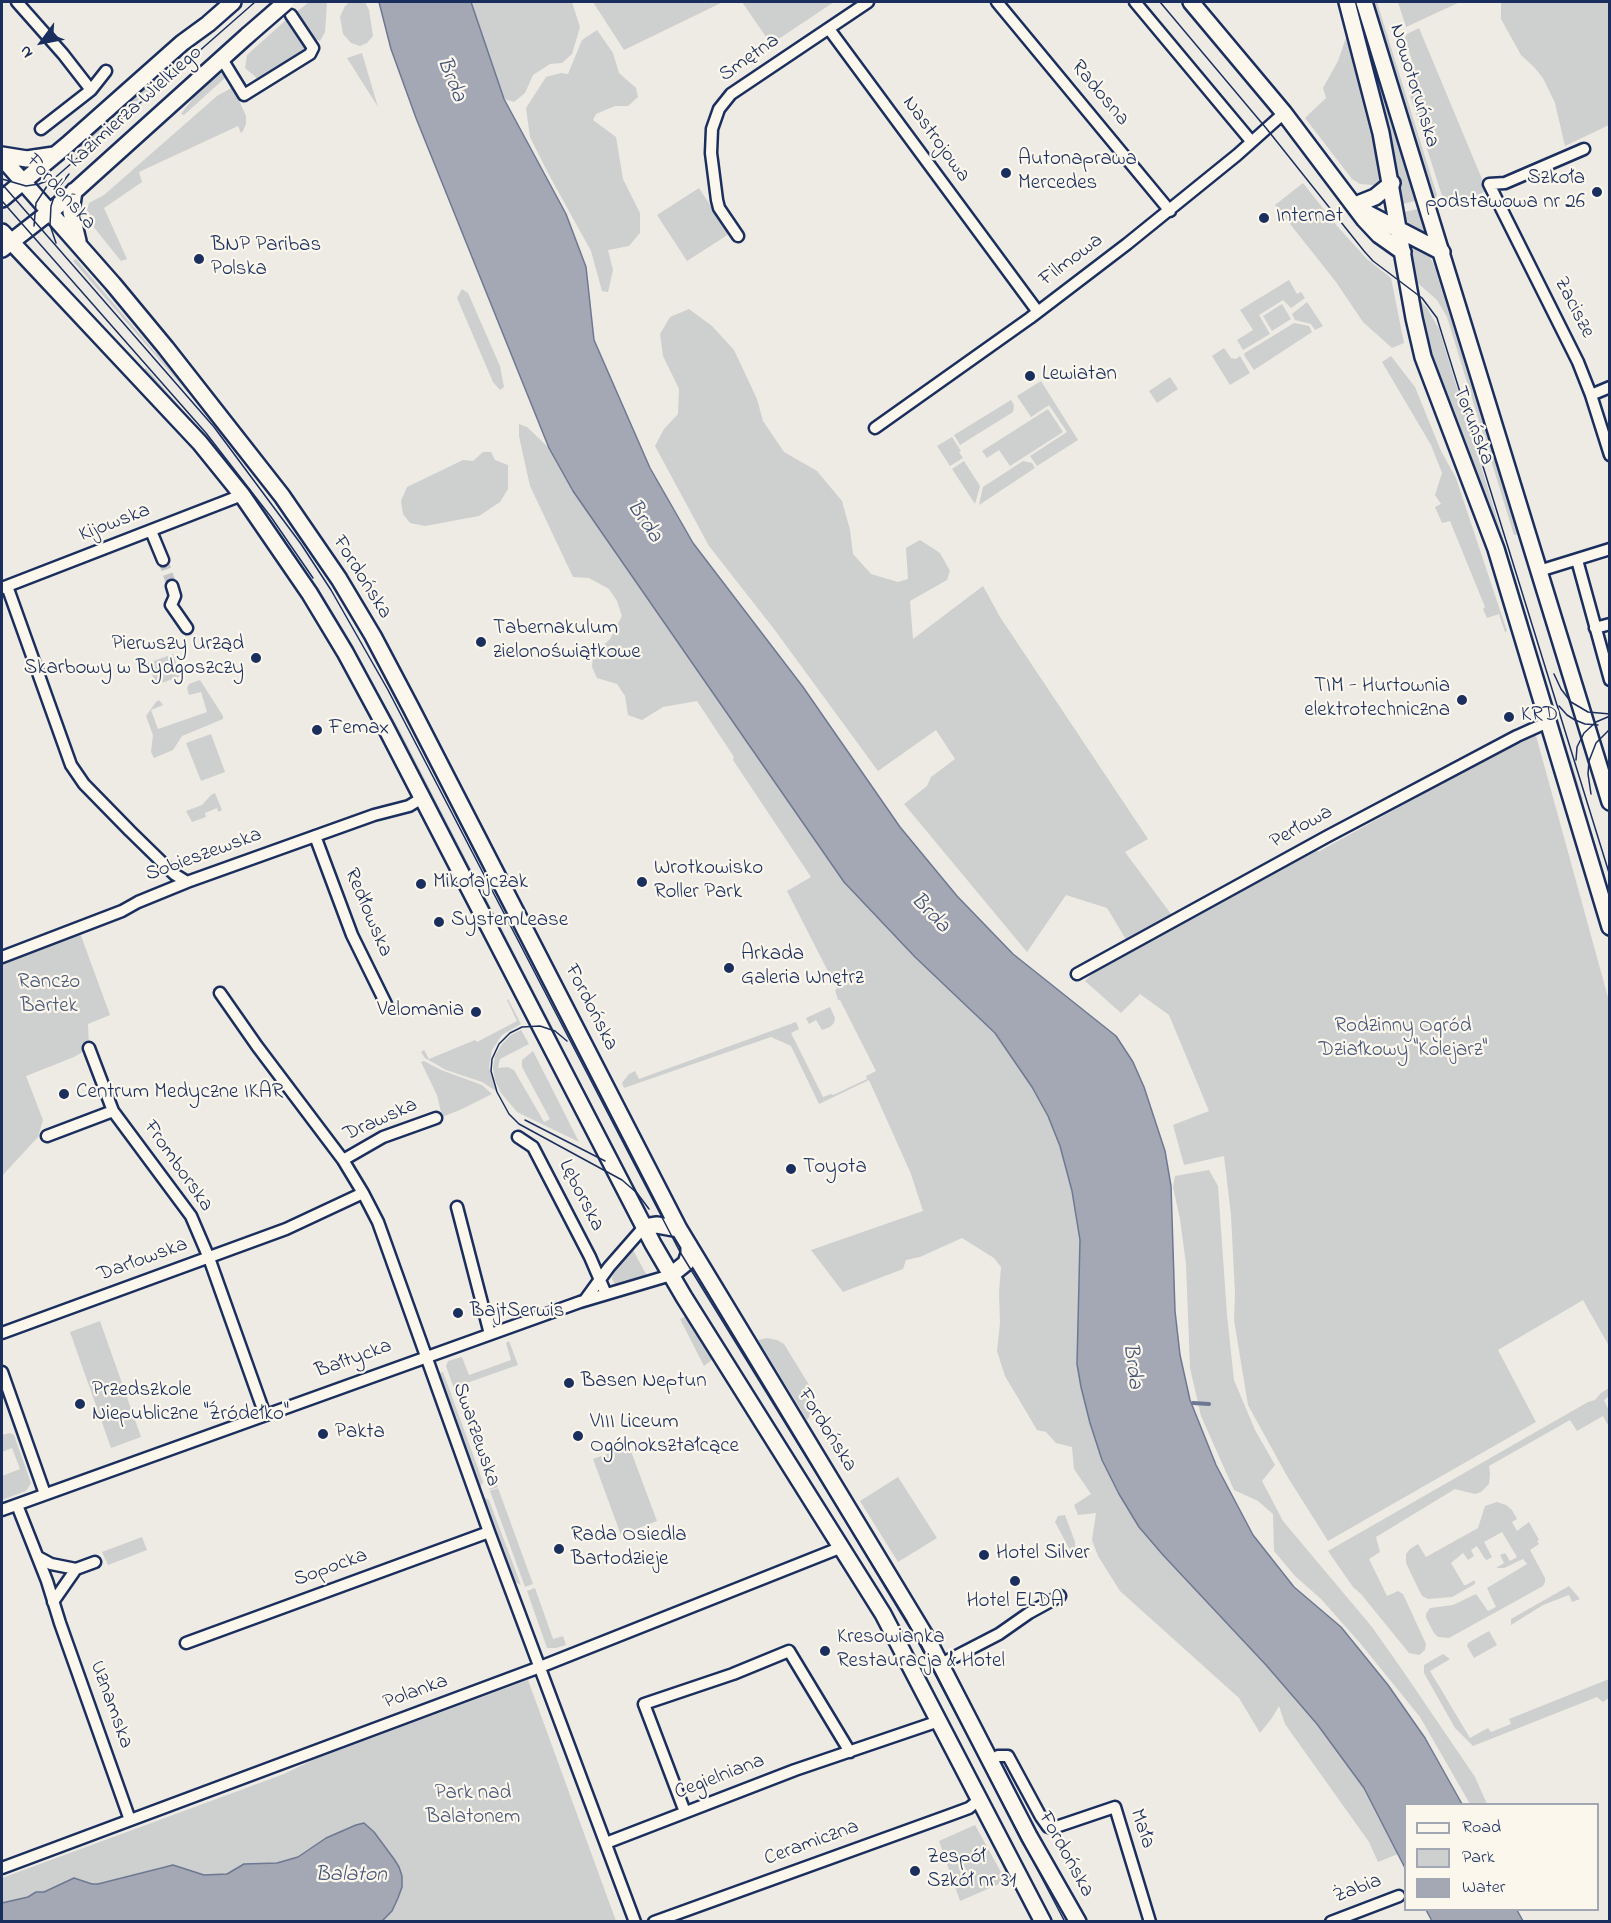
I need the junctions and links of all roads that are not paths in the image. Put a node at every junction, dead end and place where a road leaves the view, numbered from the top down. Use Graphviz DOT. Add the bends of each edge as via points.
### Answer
graph roads {
  1 [pos="17,2"];
  2 [pos="868,2"];
  3 [pos="997,2"];
  4 [pos="1135,2"];
  5 [pos="1191,2"];
  6 [pos="1347,2"];
  7 [pos="1364,2"];
  8 [pos="229,5"];
  9 [pos="289,8"];
  10 [pos="829,29"];
  11 [pos="222,60"];
  12 [pos="106,71"];
  13 [pos="91,90"];
  14 [pos="1284,113"];
  15 [pos="41,129"];
  16 [pos="1251,141"];
  17 [pos="1584,149"];
  18 [pos="57,154"];
  19 [pos="2,157"];
  20 [pos="23,182"];
  21 [pos="1392,183"];
  22 [pos="74,191"];
  23 [pos="2,199"];
  24 [pos="1355,206"];
  25 [pos="1170,211"];
  26 [pos="50,213"];
  27 [pos="1399,230"];
  28 [pos="738,236"];
  29 [pos="5,241"];
  30 [pos="82,249"];
  31 [pos="1403,252"];
  32 [pos="1442,252"];
  33 [pos="1038,312"];
  34 [pos="1610,387"];
  35 [pos="1592,395"];
  36 [pos="1487,400"];
  37 [pos="875,428"];
  38 [pos="1610,456"];
  39 [pos="242,495"];
  40 [pos="151,531"];
  41 [pos="1610,549"];
  42 [pos="163,560"];
  43 [pos="1576,560"];
  44 [pos="1539,571"];
  45 [pos="172,586"];
  46 [pos="4,587"];
  47 [pos="1610,624"];
  48 [pos="187,628"];
  49 [pos="1596,628"];
  50 [pos="1610,680"];
  51 [pos="1548,722"];
  52 [pos="423,798"];
  53 [pos="1610,802"];
  54 [pos="315,837"];
  55 [pos="187,882"];
  56 [pos="1610,927"];
  57 [pos="2,957"];
  58 [pos="1077,974"];
  59 [pos="220,993"];
  60 [pos="386,1004"];
  61 [pos="89,1048"];
  62 [pos="113,1111"];
  63 [pos="436,1118"];
  64 [pos="47,1136"];
  65 [pos="518,1137"];
  66 [pos="343,1160"];
  67 [pos="363,1193"];
  68 [pos="457,1207"];
  69 [pos="677,1225"];
  70 [pos="644,1227"];
  71 [pos="689,1245"];
  72 [pos="208,1258"];
  73 [pos="671,1275"];
  74 [pos="600,1280"];
  75 [pos="606,1294"];
  76 [pos="585,1300"];
  77 [pos="2,1333"];
  78 [pos="490,1334"];
  79 [pos="427,1356"];
  80 [pos="2,1372"];
  81 [pos="265,1415"];
  82 [pos="45,1494"];
  83 [pos="17,1505"];
  84 [pos="2,1510"];
  85 [pos="489,1532"];
  86 [pos="842,1547"];
  87 [pos="38,1557"];
  88 [pos="95,1562"];
  89 [pos="76,1569"];
  90 [pos="1060,1596"];
  91 [pos="53,1602"];
  92 [pos="186,1643"];
  93 [pos="941,1664"];
  94 [pos="540,1667"];
  95 [pos="939,1721"];
  96 [pos="850,1752"];
  97 [pos="990,1761"];
  98 [pos="980,1799"];
  99 [pos="685,1812"];
  100 [pos="130,1820"];
  101 [pos="606,1843"];
  102 [pos="2,1868"];
  103 [pos="1399,1896"];
  104 [pos="636,1922"];
  105 [pos="654,1922"];
  106 [pos="1041,1922"];
  107 [pos="1078,1922"];
  108 [pos="1150,1922"];
  109 [pos="1331,1922"];
  1 -- 13 [label="street"];
  2 -- 10 [label="street"];
  3 -- 25 [label="street, Radosna"];
  4 -- 16 [label="street"];
  5 -- 14 [label="main road"];
  6 -- 21 [label="main road, Nowotoruńska"];
  7 -- 32 [label="main road, Nowotoruńska"];
  8 -- 18 [label="main road, Kazimierza Wielkiego"];
  9 -- 11 [label="main road, Kazimierza Wielkiego, bridge" via="248,35"];
  9 -- 11 [label="street" via="313,48 310,54 244,95"];
  10 -- 28 [label="street, Smętna" via="731,94 719,109 712,129 711,153 717,200"];
  10 -- 33 [label="street, Nastrojowa"];
  11 -- 22 [label="main road, Kazimierza Wielkiego"];
  12 -- 13 [label="street"];
  13 -- 15 [label="street"];
  14 -- 16 [label="street, Filmowa"];
  14 -- 24 [label="main road"];
  16 -- 25 [label="street, Filmowa"];
  17 -- 35 [label="street, Zacisze" via="1505,183 1489,184"];
  18 -- 19 [label="main road" via="27,159"];
  18 -- 20 [label="main road, Kazimierza Wielkiego"];
  19 -- 20 [label="main road, Fordońska"];
  20 -- 23 [label="main road, Kazimierza Wielkiego"];
  20 -- 26 [label="main road, Fordońska"];
  21 -- 24 [label="main road"];
  21 -- 27 [label="main road, Nowotoruńska"];
  22 -- 26 [label="main road, Kazimierza Wielkiego"];
  22 -- 30 [label="main road" via="72,220"];
  24 -- 27 [label="main road"];
  24 -- 31 [label="main road" via="1374,231"];
  25 -- 33 [label="street, Filmowa"];
  26 -- 29 [label="main road, Kazimierza Wielkiego"];
  26 -- 30 [label="main road, Fordońska"];
  27 -- 31 [label="main road, Nowotoruńska"];
  27 -- 32 [label="main road"];
  29 -- 39 [label="main road" via="181,421"];
  30 -- 69 [label="main road, Fordońska" via="214,408 339,579 411,708"];
  31 -- 51 [label="main road, Toruńska" via="1423,357 1496,549"];
  32 -- 36 [label="main road, Nowotoruńska"];
  33 -- 37 [label="street, Filmowa"];
  34 -- 35 [label="street"];
  35 -- 38 [label="street, Zacisze"];
  36 -- 44 [label="main road, Toruńska"];
  39 -- 40 [label="street, Kijowska"];
  39 -- 52 [label="main road" via="340,643"];
  40 -- 42 [label="street"];
  40 -- 46 [label="street, Kijowska"];
  41 -- 43 [label="street"];
  43 -- 44 [label="street"];
  43 -- 49 [label="street"];
  44 -- 53 [label="main road, Toruńska"];
  45 -- 48 [label="street" via="175,596 171,605"];
  46 -- 55 [label="street" via="71,765 130,831"];
  47 -- 49 [label="street"];
  49 -- 50 [label="street"];
  51 -- 56 [label="main road, Toruńska"];
  51 -- 58 [label="street, Perłowa" via="1328,836"];
  52 -- 54 [label="street, Sobieszewska"];
  52 -- 70 [label="main road"];
  54 -- 55 [label="street, Sobieszewska"];
  54 -- 60 [label="street, Redłowska" via="352,935"];
  55 -- 57 [label="street, Sobieszewska"];
  59 -- 66 [label="street, Swarzewska"];
  61 -- 62 [label="street"];
  62 -- 64 [label="street, Fromborska"];
  62 -- 72 [label="street, Fromborska" via="191,1216"];
  63 -- 66 [label="street, Drawska" via="383,1137"];
  65 -- 74 [label="street, Lęborska" via="532,1147"];
  66 -- 67 [label="street, Swarzewska"];
  67 -- 72 [label="street, Darłowska" via="286,1229"];
  67 -- 79 [label="street, Swarzewska" via="378,1222"];
  68 -- 78 [label="street"];
  69 -- 70 [label="main road"];
  69 -- 71 [label="main road, Fordońska"];
  70 -- 73 [label="main road"];
  70 -- 74 [label="street"];
  71 -- 73 [label="main road" via="686,1263"];
  71 -- 93 [label="main road, Fordońska"];
  72 -- 77 [label="street, Darłowska"];
  72 -- 81 [label="street, Fromborska"];
  73 -- 75 [label="street, Bałtycka"];
  73 -- 86 [label="main road"];
  74 -- 75 [label="street, Lęborska"];
  74 -- 76 [label="street"];
  75 -- 76 [label="street, Bałtycka"];
  76 -- 78 [label="street, Bałtycka"];
  78 -- 79 [label="street, Bałtycka"];
  79 -- 81 [label="street, Bałtycka"];
  79 -- 85 [label="street, Swarzewska"];
  80 -- 82 [label="street"];
  81 -- 82 [label="street, Bałtycka"];
  82 -- 83 [label="street, Bałtycka"];
  83 -- 84 [label="street, Bałtycka"];
  83 -- 87 [label="street, Uznamska"];
  85 -- 92 [label="street, Sopocka"];
  85 -- 94 [label="street, Swarzewska"];
  86 -- 94 [label="street, Polanka"];
  86 -- 95 [label="main road" via="883,1614"];
  87 -- 89 [label="street"];
  87 -- 91 [label="street, Uznamska"];
  88 -- 89 [label="street"];
  89 -- 91 [label="street"];
  90 -- 93 [label="street"];
  91 -- 100 [label="street, Uznamska"];
  93 -- 97 [label="main road, Fordońska"];
  94 -- 100 [label="street, Polanka"];
  94 -- 101 [label="street, Swarzewska"];
  95 -- 96 [label="street, Cegielniana"];
  95 -- 98 [label="main road"];
  96 -- 99 [label="street, Cegielniana"];
  96 -- 99 [label="street" via="789,1651 644,1704"];
  97 -- 107 [label="main road, Fordońska"];
  97 -- 108 [label="street, Mała" via="1008,1756 1048,1827 1115,1807"];
  98 -- 105 [label="street, Ceramiczna" via="969,1808"];
  98 -- 106 [label="main road"];
  99 -- 101 [label="street, Cegielniana"];
  100 -- 102 [label="street, Polanka"];
  101 -- 104 [label="street, Swarzewska"];
  103 -- 109 [label="street, Żabia"];
}
